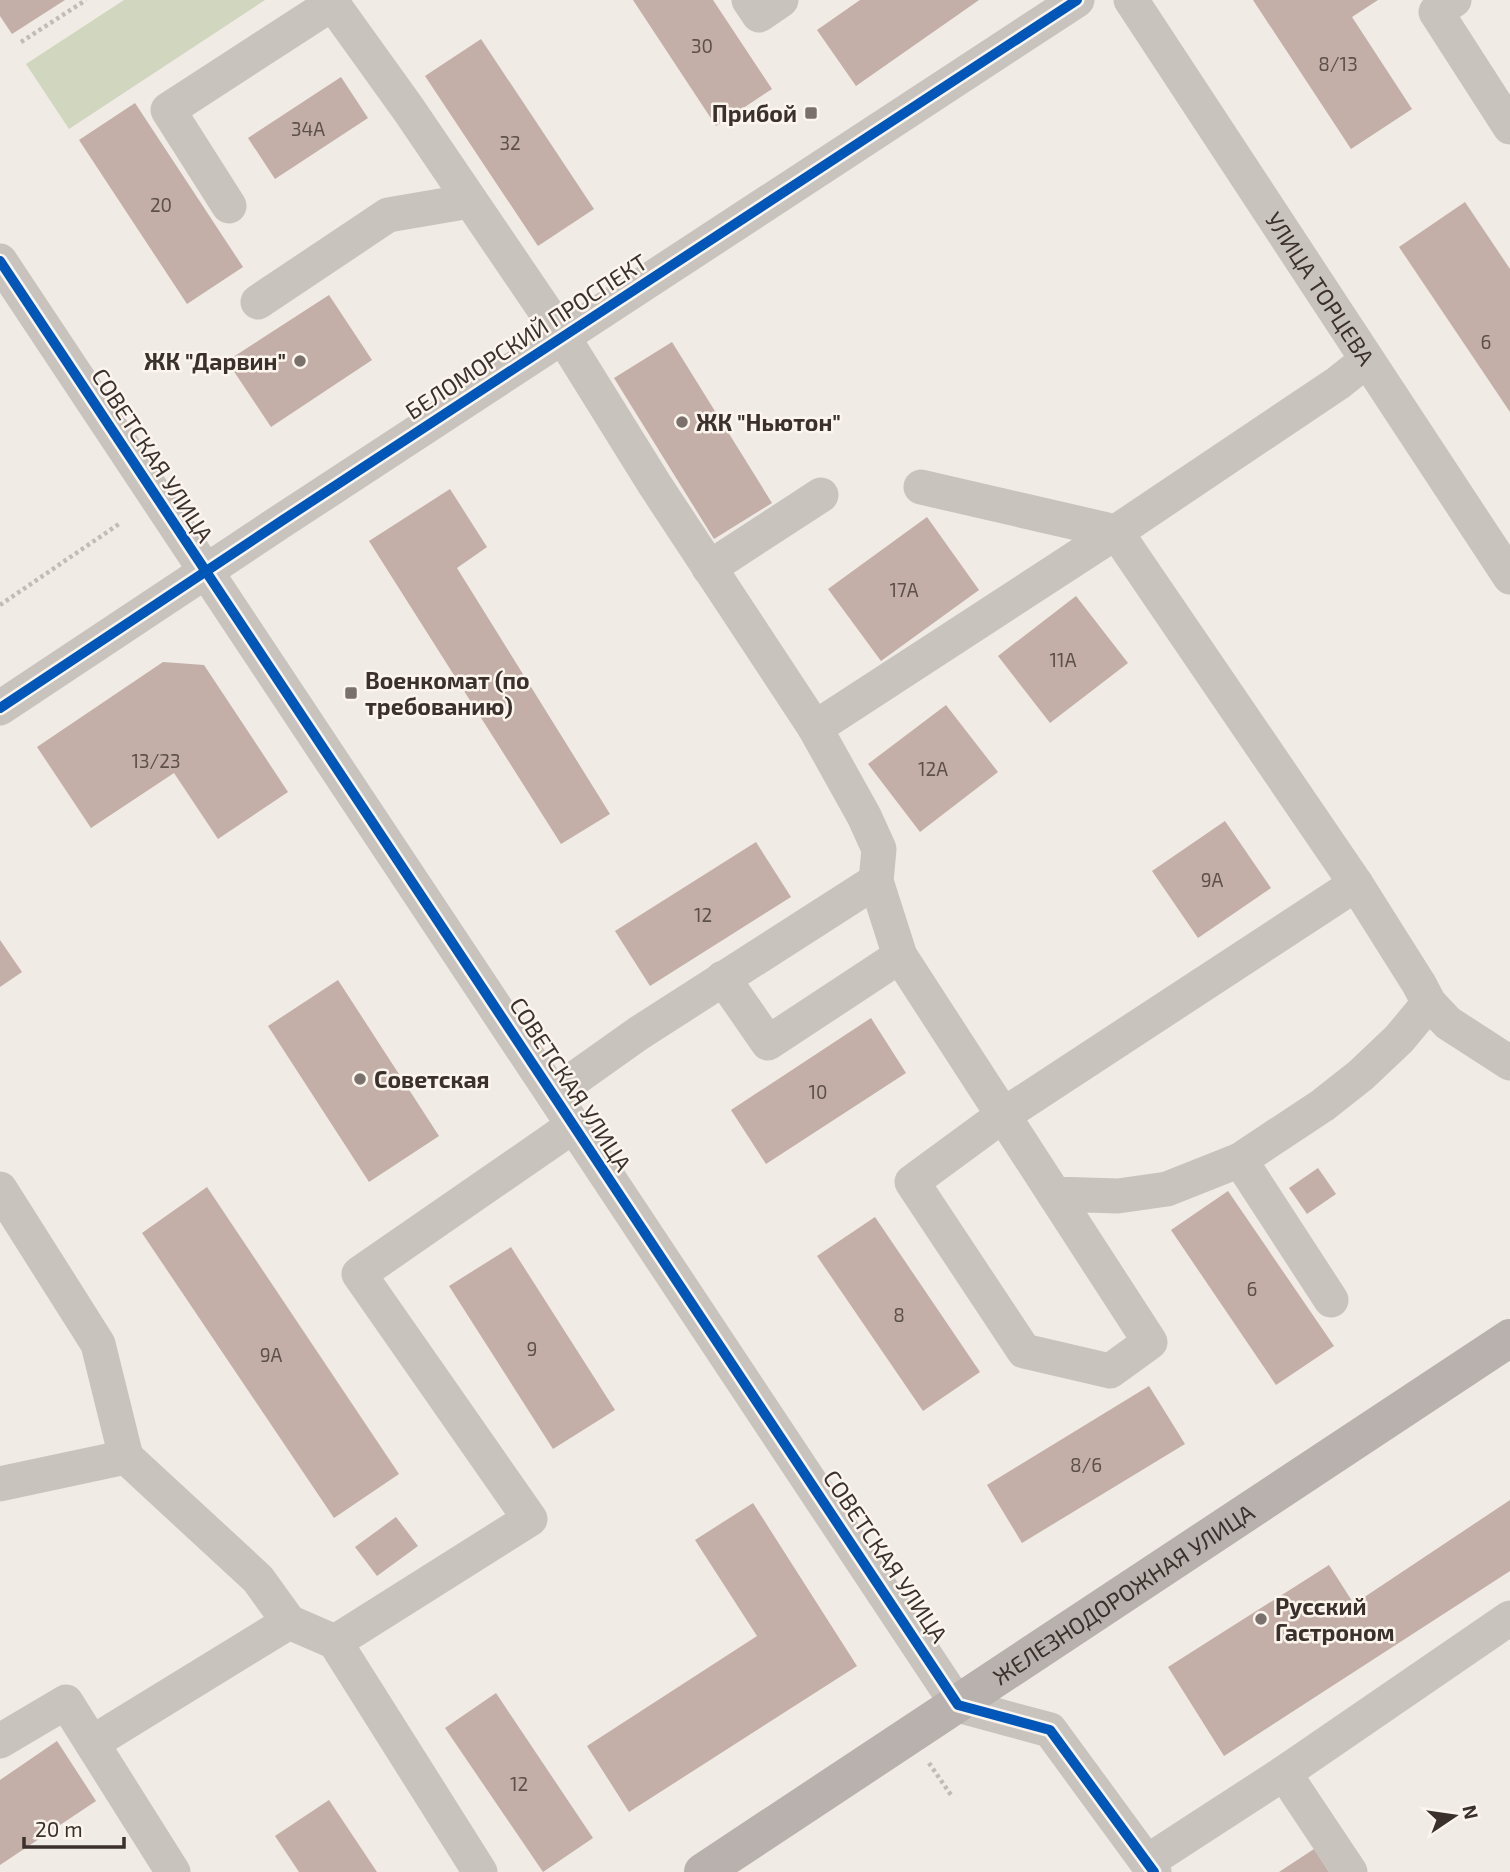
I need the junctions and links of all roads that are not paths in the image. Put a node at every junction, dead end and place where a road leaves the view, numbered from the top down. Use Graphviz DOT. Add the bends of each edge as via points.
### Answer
graph roads {
  1 [pos="749,0"];
  2 [pos="780,0"];
  3 [pos="1077,0"];
  4 [pos="1131,0"];
  5 [pos="1454,0"];
  6 [pos="332,1"];
  7 [pos="1510,127"];
  8 [pos="470,201"];
  9 [pos="229,206"];
  10 [pos="0,261"];
  11 [pos="258,302"];
  12 [pos="563,337"];
  13 [pos="1367,360"];
  14 [pos="921,487"];
  15 [pos="821,495"];
  16 [pos="1116,532"];
  17 [pos="1498,535"];
  18 [pos="709,568"];
  19 [pos="205,572"];
  20 [pos="1510,578"];
  21 [pos="0,708"];
  22 [pos="815,728"];
  23 [pos="876,881"];
  24 [pos="1356,884"];
  25 [pos="900,956"];
  26 [pos="723,978"];
  27 [pos="1429,1003"];
  28 [pos="1510,1063"];
  29 [pos="553,1094"];
  30 [pos="1002,1116"];
  31 [pos="573,1126"];
  32 [pos="1240,1160"];
  33 [pos="0,1189"];
  34 [pos="1054,1194"];
  35 [pos="1331,1300"];
  36 [pos="1510,1338"];
  37 [pos="126,1457"];
  38 [pos="0,1483"];
  39 [pos="1510,1618"];
  40 [pos="289,1622"];
  41 [pos="335,1642"];
  42 [pos="958,1705"];
  43 [pos="0,1741"];
  44 [pos="92,1743"];
  45 [pos="1284,1773"];
  46 [pos="1150,1867"];
  47 [pos="173,1872"];
  48 [pos="480,1872"];
  49 [pos="703,1872"];
  50 [pos="1350,1872"];
  1 -- 2 [label="street" via="759,15"];
  3 -- 12 [label="street, БЕЛОМОРСКИЙ ПРОСПЕКТ"];
  4 -- 13 [label="street, УЛИЦА ТОРЦЕВА"];
  5 -- 7 [label="street" via="1436,12"];
  6 -- 8 [label="street"];
  6 -- 9 [label="street" via="168,110"];
  8 -- 11 [label="street" via="388,215"];
  8 -- 12 [label="street"];
  10 -- 19 [label="street, СОВЕТСКАЯ УЛИЦА"];
  12 -- 18 [label="street"];
  12 -- 19 [label="street, БЕЛОМОРСКИЙ ПРОСПЕКТ"];
  13 -- 16 [label="street"];
  13 -- 17 [label="street, УЛИЦА ТОРЦЕВА"];
  14 -- 16 [label="street"];
  15 -- 18 [label="street"];
  16 -- 22 [label="street"];
  16 -- 24 [label="street"];
  17 -- 20 [label="street, УЛИЦА ТОРЦЕВА"];
  18 -- 22 [label="street"];
  19 -- 21 [label="street, БЕЛОМОРСКИЙ ПРОСПЕКТ"];
  19 -- 29 [label="street, СОВЕТСКАЯ УЛИЦА"];
  22 -- 23 [label="street" via="880,849"];
  23 -- 25 [label="street"];
  23 -- 26 [label="street"];
  24 -- 27 [label="street"];
  24 -- 30 [label="street"];
  25 -- 26 [label="street" via="768,1043"];
  25 -- 30 [label="street"];
  26 -- 29 [label="street"];
  27 -- 28 [label="street" via="1448,1023"];
  27 -- 32 [label="street" via="1361,1075"];
  29 -- 31 [label="street, СОВЕТСКАЯ УЛИЦА"];
  30 -- 34 [label="street"];
  30 -- 34 [label="street" via="912,1182 1024,1351 1110,1371 1150,1342"];
  31 -- 41 [label="street" via="359,1274 530,1519"];
  31 -- 42 [label="street, СОВЕТСКАЯ УЛИЦА"];
  32 -- 34 [label="street" via="1167,1189 1118,1196"];
  32 -- 35 [label="street"];
  33 -- 37 [label="street" via="98,1343"];
  36 -- 42 [label="main road, ЖЕЛЕЗНОДОРОЖНАЯ УЛИЦА"];
  37 -- 38 [label="street"];
  37 -- 40 [label="street" via="258,1579"];
  39 -- 45 [label="street"];
  40 -- 41 [label="street"];
  40 -- 44 [label="street"];
  41 -- 48 [label="street"];
  42 -- 46 [label="street" via="1050,1730"];
  42 -- 49 [label="main road, ЖЕЛЕЗНОДОРОЖНАЯ УЛИЦА"];
  43 -- 44 [label="street" via="66,1702"];
  44 -- 47 [label="street"];
  45 -- 46 [label="street"];
  45 -- 50 [label="street"];
}
